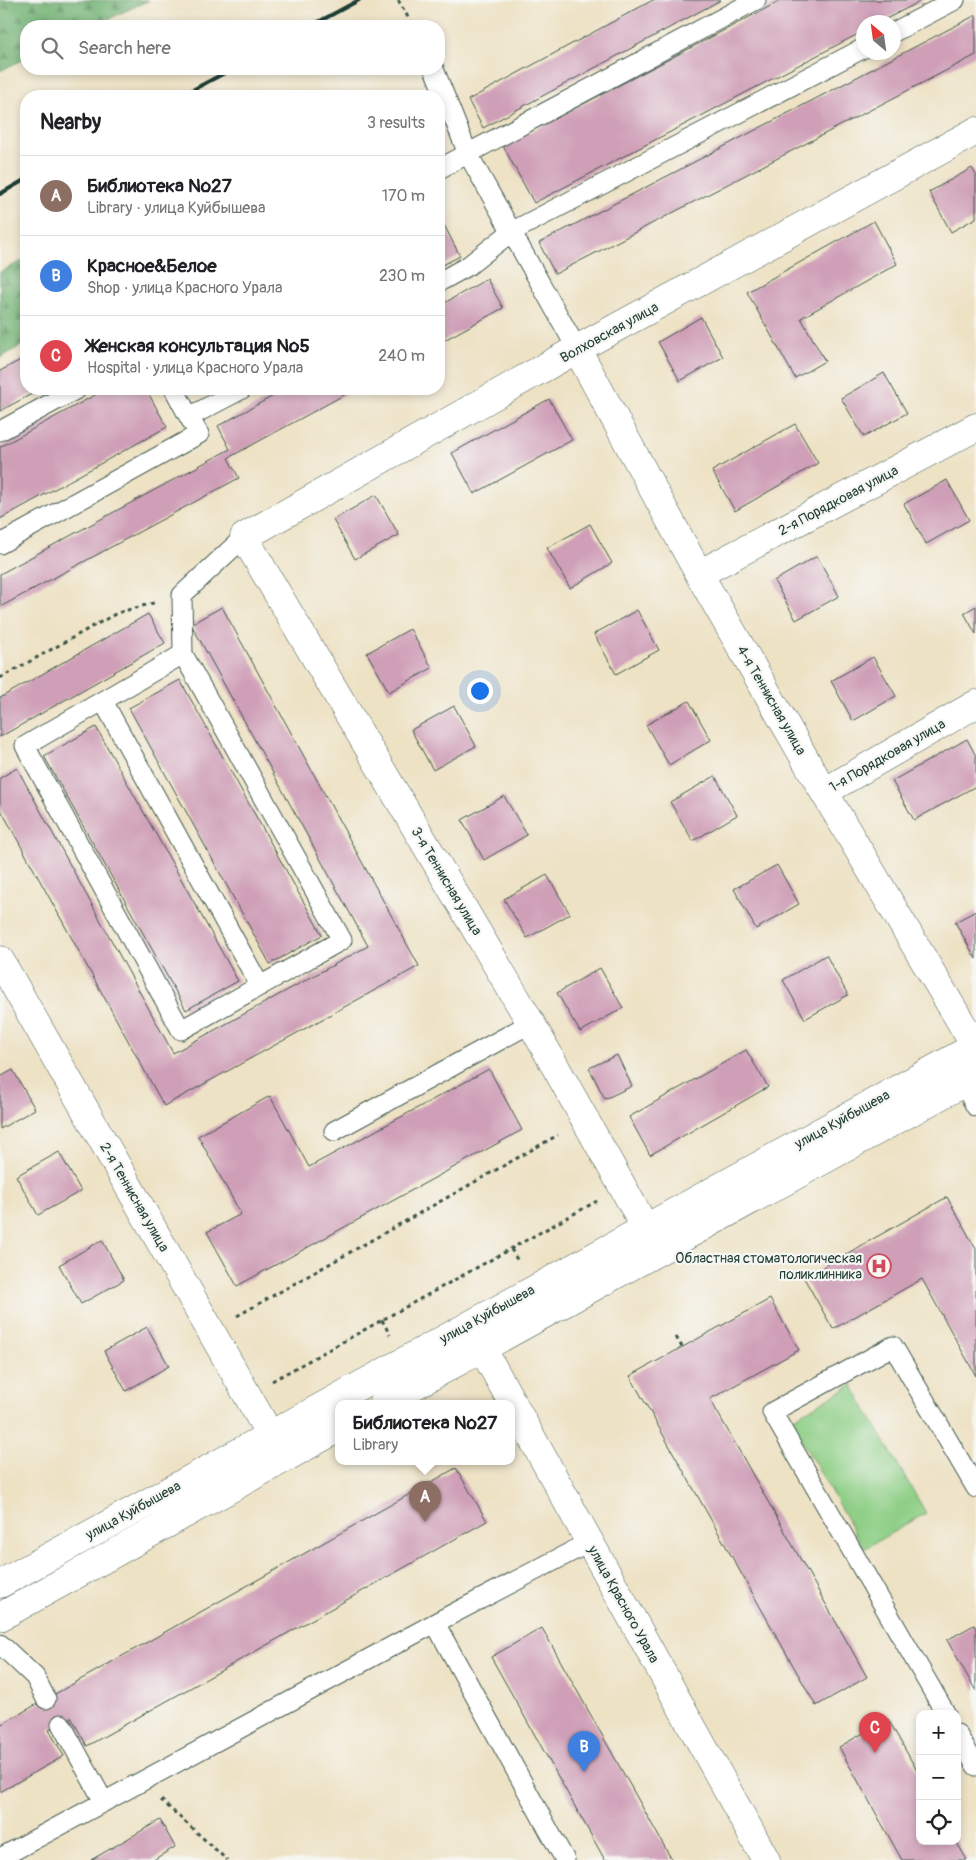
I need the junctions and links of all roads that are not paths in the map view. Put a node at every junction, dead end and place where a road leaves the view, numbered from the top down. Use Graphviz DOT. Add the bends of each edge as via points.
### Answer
graph roads {
  1 [pos="756,0"];
  2 [pos="955,0"];
  3 [pos="901,28"];
  4 [pos="856,52"];
  5 [pos="436,75"];
  6 [pos="442,90"];
  7 [pos="445,96"];
  8 [pos="976,131"];
  9 [pos="468,154"];
  10 [pos="445,166"];
  11 [pos="511,232"];
  12 [pos="445,279"];
  13 [pos="577,349"];
  14 [pos="66,395"];
  15 [pos="177,395"];
  16 [pos="231,395"];
  17 [pos="189,417"];
  18 [pos="976,427"];
  19 [pos="0,431"];
  20 [pos="244,537"];
  21 [pos="0,544"];
  22 [pos="699,574"];
  23 [pos="183,654"];
  24 [pos="102,701"];
  25 [pos="976,704"];
  26 [pos="824,792"];
  27 [pos="0,960"];
  28 [pos="260,986"];
  29 [pos="531,1023"];
  30 [pos="976,1046"];
  31 [pos="969,1080"];
  32 [pos="976,1107"];
  33 [pos="334,1131"];
  34 [pos="644,1228"];
  35 [pos="470,1324"];
  36 [pos="482,1348"];
  37 [pos="388,1400"];
  38 [pos="511,1400"];
  39 [pos="515,1407"];
  40 [pos="335,1430"];
  41 [pos="270,1434"];
  42 [pos="976,1488"];
  43 [pos="590,1542"];
  44 [pos="0,1584"];
  45 [pos="0,1617"];
  46 [pos="435,1623"];
  47 [pos="0,1644"];
  48 [pos="46,1699"];
  49 [pos="944,1710"];
  50 [pos="61,1724"];
  51 [pos="966,1742"];
  52 [pos="976,1766"];
  53 [pos="104,1802"];
  54 [pos="0,1858"];
  55 [pos="565,1860"];
  56 [pos="766,1860"];
  1 -- 9 [label="lane"];
  2 -- 3 [label="lane"];
  4 -- 11 [label="lane"];
  5 -- 6 [label="lane"];
  7 -- 9 [label="lane"];
  8 -- 13 [label="street, Волховская улица"];
  9 -- 10 [label="lane"];
  9 -- 11 [label="lane"];
  11 -- 12 [label="lane" via="468,266"];
  11 -- 13 [label="lane"];
  13 -- 20 [label="street, Волховская улица"];
  13 -- 22 [label="street, 4-я Теннисная улица"];
  14 -- 19 [label="lane"];
  15 -- 17 [label="lane"];
  16 -- 17 [label="lane"];
  17 -- 21 [label="lane" via="199,434"];
  18 -- 22 [label="street, 2-я Порядковая улица"];
  20 -- 23 [label="lane" via="182,595"];
  20 -- 29 [label="street, 3-я Теннисная улица"];
  22 -- 26 [label="street, 4-я Теннисная улица"];
  23 -- 24 [label="lane"];
  23 -- 28 [label="lane" via="342,940"];
  24 -- 28 [label="lane"];
  24 -- 28 [label="lane" via="25,746 181,1030"];
  25 -- 26 [label="street, 1-я Порядковая улица"];
  26 -- 30 [label="street, 4-я Теннисная улица"];
  27 -- 41 [label="street, 2-я Теннисная улица"];
  29 -- 33 [label="lane"];
  29 -- 34 [label="street, 3-я Теннисная улица"];
  30 -- 34 [label="street, улица Куйбышева"];
  31 -- 32 [label="lane"];
  31 -- 36 [label="street, улица Куйбышева"];
  34 -- 35 [label="street, улица Куйбышева"];
  35 -- 36 [label="street, улица Красного Урала"];
  35 -- 41 [label="street, улица Куйбышева"];
  36 -- 37 [label="street, улица Куйбышева"];
  36 -- 38 [label="street, улица Красного Урала"];
  39 -- 43 [label="street, улица Красного Урала"];
  40 -- 45 [label="street, улица Куйбышева"];
  41 -- 44 [label="street, улица Куйбышева"];
  42 -- 49 [label="lane" via="893,1346 772,1412"];
  43 -- 46 [label="lane"];
  43 -- 56 [label="street, улица Красного Урала"];
  46 -- 53 [label="lane"];
  46 -- 55 [label="lane"];
  47 -- 48 [label="lane" via="35,1677"];
  50 -- 53 [label="lane"];
  51 -- 52 [label="lane"];
  53 -- 54 [label="lane"];
}
